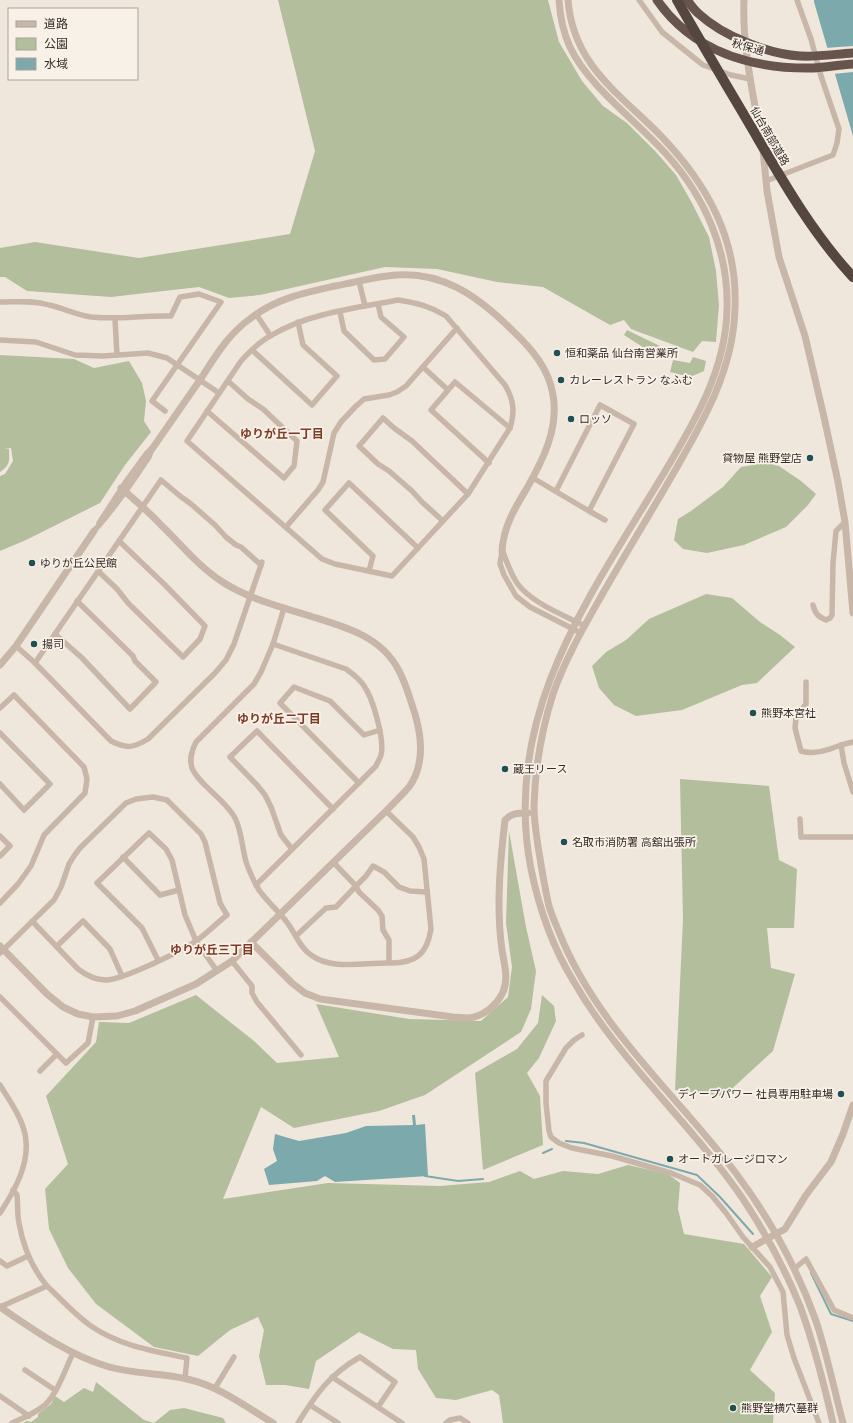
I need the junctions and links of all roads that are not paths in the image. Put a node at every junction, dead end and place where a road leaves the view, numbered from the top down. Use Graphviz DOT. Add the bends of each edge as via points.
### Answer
graph roads {
  1 [pos="559,0"];
  2 [pos="568,0"];
  3 [pos="639,0"];
  4 [pos="657,0"];
  5 [pos="676,0"];
  6 [pos="687,0"];
  7 [pos="744,0"];
  8 [pos="796,0"];
  9 [pos="853,53"];
  10 [pos="853,64"];
  11 [pos="750,79"];
  12 [pos="766,181"];
  13 [pos="853,277"];
  14 [pos="359,281"];
  15 [pos="0,302"];
  16 [pos="378,304"];
  17 [pos="364,306"];
  18 [pos="340,312"];
  19 [pos="256,314"];
  20 [pos="114,318"];
  21 [pos="298,322"];
  22 [pos="457,328"];
  23 [pos="270,336"];
  24 [pos="0,340"];
  25 [pos="252,350"];
  26 [pos="117,355"];
  27 [pos="178,364"];
  28 [pos="423,367"];
  29 [pos="200,380"];
  30 [pos="228,381"];
  31 [pos="448,390"];
  32 [pos="219,393"];
  33 [pos="165,411"];
  34 [pos="207,411"];
  35 [pos="510,428"];
  36 [pos="155,445"];
  37 [pos="488,463"];
  38 [pos="533,478"];
  39 [pos="124,490"];
  40 [pos="556,491"];
  41 [pos="468,494"];
  42 [pos="142,507"];
  43 [pos="589,511"];
  44 [pos="606,520"];
  45 [pos="443,521"];
  46 [pos="844,522"];
  47 [pos="286,527"];
  48 [pos="94,531"];
  49 [pos="119,541"];
  50 [pos="418,548"];
  51 [pos="502,552"];
  52 [pos="98,571"];
  53 [pos="369,571"];
  54 [pos="251,596"];
  55 [pos="77,601"];
  56 [pos="813,605"];
  57 [pos="284,608"];
  58 [pos="853,613"];
  59 [pos="576,621"];
  60 [pos="585,626"];
  61 [pos="572,628"];
  62 [pos="581,633"];
  63 [pos="55,634"];
  64 [pos="273,644"];
  65 [pos="16,646"];
  66 [pos="35,663"];
  67 [pos="0,665"];
  68 [pos="806,682"];
  69 [pos="0,708"];
  70 [pos="380,730"];
  71 [pos="0,733"];
  72 [pos="853,742"];
  73 [pos="841,745"];
  74 [pos="359,783"];
  75 [pos="0,784"];
  76 [pos="853,792"];
  77 [pos="333,809"];
  78 [pos="386,811"];
  79 [pos="534,812"];
  80 [pos="525,813"];
  81 [pos="800,819"];
  82 [pos="0,836"];
  83 [pos="853,837"];
  84 [pos="292,849"];
  85 [pos="0,856"];
  86 [pos="122,857"];
  87 [pos="333,862"];
  88 [pos="256,885"];
  89 [pos="356,886"];
  90 [pos="179,890"];
  91 [pos="426,892"];
  92 [pos="0,903"];
  93 [pos="280,914"];
  94 [pos="32,921"];
  95 [pos="296,936"];
  96 [pos="196,941"];
  97 [pos="251,942"];
  98 [pos="57,946"];
  99 [pos="1,949"];
  100 [pos="158,960"];
  101 [pos="232,961"];
  102 [pos="389,962"];
  103 [pos="217,972"];
  104 [pos="122,976"];
  105 [pos="0,997"];
  106 [pos="93,1017"];
  107 [pos="582,1035"];
  108 [pos="57,1054"];
  109 [pos="301,1055"];
  110 [pos="40,1071"];
  111 [pos="0,1085"];
  112 [pos="853,1105"];
  113 [pos="13,1190"];
  114 [pos="0,1213"];
  115 [pos="776,1234"];
  116 [pos="767,1239"];
  117 [pos="752,1247"];
  118 [pos="28,1256"];
  119 [pos="0,1261"];
  120 [pos="794,1269"];
  121 [pos="47,1286"];
  122 [pos="791,1288"];
  123 [pos="783,1292"];
  124 [pos="0,1307"];
  125 [pos="853,1318"];
  126 [pos="73,1353"];
  127 [pos="234,1357"];
  128 [pos="25,1370"];
  129 [pos="332,1377"];
  130 [pos="185,1378"];
  131 [pos="215,1388"];
  132 [pos="55,1390"];
  133 [pos="0,1396"];
  134 [pos="310,1405"];
  135 [pos="378,1407"];
  136 [pos="29,1416"];
  137 [pos="12,1423"];
  138 [pos="273,1423"];
  139 [pos="298,1423"];
  140 [pos="338,1423"];
  141 [pos="402,1423"];
  142 [pos="446,1423"];
  143 [pos="468,1423"];
  144 [pos="819,1423"];
  145 [pos="833,1423"];
  146 [pos="843,1423"];
  1 -- 59 [label="street" via="565,33 579,63 605,93 668,155 691,185 705,210 723,261 728,308 720,362 698,413"];
  2 -- 60 [label="street" via="575,36 593,67 607,85 680,157 705,191 730,253 736,307 734,335 727,365 713,401"];
  3 -- 11 [label="street" via="662,32 703,65"];
  4 -- 10 [label="highway, 秋保通" via="679,27 709,47 736,58 759,64 813,68"];
  5 -- 13 [label="highway, 仙台南部道路" via="783,182 812,226"];
  6 -- 9 [label="highway, 秋保通" via="699,14 714,25 733,36 773,52 800,56"];
  7 -- 11 [label="street" via="743,23"];
  8 -- 12 [label="street" via="839,129 838,143 833,154"];
  11 -- 12 [label="street"];
  12 -- 46 [label="street" via="779,257 805,336 838,482"];
  14 -- 17 [label="street"];
  14 -- 19 [label="street" via="297,294"];
  14 -- 38 [label="street" via="409,275 443,281 476,298 527,345 538,358 552,386 555,409 549,443"];
  15 -- 20 [label="street" via="48,304 88,317"];
  16 -- 17 [label="street"];
  16 -- 18 [label="street" via="381,316 404,337 385,359 374,360 344,331"];
  16 -- 22 [label="street" via="398,300 434,308"];
  17 -- 18 [label="street"];
  18 -- 21 [label="street"];
  19 -- 23 [label="street"];
  19 -- 29 [label="street" via="226,341"];
  20 -- 26 [label="street"];
  20 -- 27 [label="street" via="171,316 180,297 199,294 221,302"];
  21 -- 23 [label="street"];
  21 -- 25 [label="street" via="303,345 337,376 312,405"];
  22 -- 28 [label="street"];
  22 -- 35 [label="street" via="511,395 514,408"];
  23 -- 25 [label="street"];
  24 -- 26 [label="street" via="36,342 74,354"];
  25 -- 30 [label="street"];
  26 -- 27 [label="street" via="148,353"];
  27 -- 29 [label="street"];
  27 -- 33 [label="street" via="152,401"];
  28 -- 31 [label="street"];
  28 -- 47 [label="street" via="397,392 364,399 342,422 334,433 323,482"];
  29 -- 32 [label="street"];
  29 -- 36 [label="street"];
  30 -- 32 [label="street"];
  30 -- 34 [label="street" via="297,441 294,466 284,478"];
  31 -- 35 [label="street" via="455,382"];
  31 -- 37 [label="street" via="431,410"];
  32 -- 34 [label="street"];
  34 -- 47 [label="street" via="187,441"];
  35 -- 37 [label="street"];
  36 -- 39 [label="street"];
  37 -- 41 [label="street"];
  38 -- 40 [label="street"];
  38 -- 51 [label="street" via="512,513 502,541"];
  39 -- 42 [label="street"];
  39 -- 48 [label="street" via="108,517"];
  40 -- 43 [label="street"];
  40 -- 43 [label="street" via="600,405 634,424"];
  41 -- 45 [label="street"];
  41 -- 45 [label="street" via="412,441 383,418 359,446 378,464 389,470"];
  42 -- 49 [label="street"];
  42 -- 54 [label="street" via="205,569 230,586"];
  42 -- 54 [label="street" via="161,480 191,504 226,537 262,563"];
  43 -- 44 [label="street"];
  45 -- 50 [label="street"];
  46 -- 56 [label="street" via="836,531 832,615 826,620 822,618 815,612"];
  46 -- 58 [label="street"];
  47 -- 53 [label="street" via="322,559"];
  48 -- 65 [label="street"];
  49 -- 52 [label="street"];
  49 -- 52 [label="street" via="205,626 200,639 183,657"];
  50 -- 53 [label="street" via="392,576"];
  50 -- 53 [label="street" via="349,483 325,510 373,556"];
  51 -- 59 [label="street" via="522,589 536,600"];
  51 -- 61 [label="street" via="500,564 516,596 530,607"];
  52 -- 55 [label="street"];
  54 -- 57 [label="street"];
  54 -- 66 [label="street" via="226,660 148,739 136,746 121,746 111,741"];
  55 -- 63 [label="street"];
  55 -- 63 [label="street" via="156,682 130,709 82,658"];
  57 -- 64 [label="street"];
  57 -- 78 [label="street" via="359,633 388,654 399,670 417,721 420,758 418,770 410,786"];
  59 -- 60 [label="street"];
  59 -- 61 [label="street"];
  60 -- 62 [label="street"];
  61 -- 62 [label="street"];
  61 -- 80 [label="street" via="547,687 537,720 529,752"];
  62 -- 79 [label="street" via="553,694 544,728"];
  63 -- 66 [label="street"];
  64 -- 70 [label="street" via="346,669 356,677 370,698"];
  64 -- 88 [label="street" via="254,684 196,742 191,759 196,775 236,818 247,863"];
  65 -- 66 [label="street"];
  65 -- 67 [label="street"];
  68 -- 73 [label="street" via="806,704 796,717 795,728 801,751 821,752"];
  69 -- 92 [label="street" via="14,695 84,767 87,779 85,793 44,835 31,866"];
  70 -- 74 [label="street" via="381,755 376,766"];
  70 -- 74 [label="street" via="364,735 330,700 294,687 280,704"];
  71 -- 75 [label="street" via="50,784 24,810"];
  72 -- 73 [label="street"];
  73 -- 76 [label="street"];
  74 -- 77 [label="street"];
  77 -- 84 [label="street"];
  77 -- 84 [label="street" via="257,731 230,757 265,795 272,807 281,835"];
  78 -- 87 [label="street"];
  78 -- 91 [label="street" via="413,837 419,847 424,859"];
  79 -- 80 [label="street"];
  79 -- 115 [label="street" via="549,908 566,950 581,978 626,1042 736,1174"];
  80 -- 97 [label="street" via="508,816 505,820 499,888 499,928 506,975 504,991 496,1004 482,1014 469,1018 453,1017 320,999 304,993 292,984"];
  80 -- 116 [label="street" via="530,866 538,898 549,930 574,982 601,1023 727,1178"];
  81 -- 83 [label="street" via="801,837"];
  82 -- 85 [label="street" via="10,846"];
  84 -- 88 [label="street"];
  86 -- 90 [label="street" via="160,895"];
  86 -- 90 [label="street" via="149,833 166,849 172,860"];
  86 -- 100 [label="street" via="97,883 142,928"];
  87 -- 89 [label="street"];
  87 -- 93 [label="street"];
  88 -- 93 [label="street"];
  89 -- 91 [label="street" via="373,866 399,886 410,891"];
  89 -- 95 [label="street" via="336,907 326,908"];
  89 -- 102 [label="street" via="382,916 383,930 389,940"];
  90 -- 96 [label="street" via="185,915"];
  91 -- 102 [label="street" via="430,940 424,951 415,958 402,963"];
  93 -- 95 [label="street"];
  93 -- 97 [label="street"];
  94 -- 96 [label="street" via="54,900 69,864 80,848 126,803 153,797 167,800 200,834 205,842 220,903 227,915"];
  94 -- 98 [label="street"];
  94 -- 99 [label="street"];
  95 -- 102 [label="street" via="304,950 325,962"];
  96 -- 100 [label="street"];
  96 -- 103 [label="street"];
  97 -- 101 [label="street"];
  98 -- 104 [label="street" via="86,975 94,979 107,980"];
  98 -- 104 [label="street" via="83,921 110,949"];
  99 -- 106 [label="street" via="63,1007"];
  100 -- 104 [label="street"];
  101 -- 103 [label="street"];
  101 -- 109 [label="street" via="252,986 252,993 257,1002"];
  103 -- 106 [label="street" via="135,1011 116,1016"];
  105 -- 108 [label="street"];
  106 -- 108 [label="street" via="88,1043 66,1063"];
  107 -- 117 [label="street" via="566,1048 546,1081 551,1137 558,1143 572,1148 640,1164 700,1185"];
  108 -- 110 [label="street"];
  111 -- 113 [label="street" via="25,1133 26,1158"];
  112 -- 115 [label="street" via="831,1162 784,1229"];
  113 -- 114 [label="street"];
  113 -- 118 [label="street" via="17,1195 18,1222"];
  115 -- 116 [label="street"];
  115 -- 120 [label="street"];
  116 -- 117 [label="street"];
  116 -- 122 [label="street"];
  117 -- 123 [label="street" via="770,1267"];
  118 -- 119 [label="street" via="7,1266"];
  118 -- 121 [label="street"];
  120 -- 125 [label="street" via="806,1259 834,1310"];
  120 -- 146 [label="street" via="816,1322"];
  121 -- 124 [label="street"];
  121 -- 130 [label="street" via="91,1326 114,1340 136,1348 187,1358"];
  122 -- 123 [label="street"];
  122 -- 145 [label="street" via="810,1340"];
  123 -- 144 [label="street" via="787,1335"];
  124 -- 126 [label="street"];
  126 -- 130 [label="street" via="123,1370"];
  126 -- 132 [label="street"];
  127 -- 131 [label="street"];
  128 -- 132 [label="street"];
  129 -- 134 [label="street"];
  129 -- 135 [label="street"];
  129 -- 135 [label="street" via="360,1357 395,1382"];
  130 -- 131 [label="street"];
  131 -- 138 [label="street"];
  132 -- 136 [label="street" via="45,1404"];
  133 -- 136 [label="street"];
  134 -- 139 [label="street"];
  134 -- 140 [label="street"];
  135 -- 141 [label="street"];
  136 -- 137 [label="street"];
  142 -- 143 [label="street" via="460,1418"];
}
